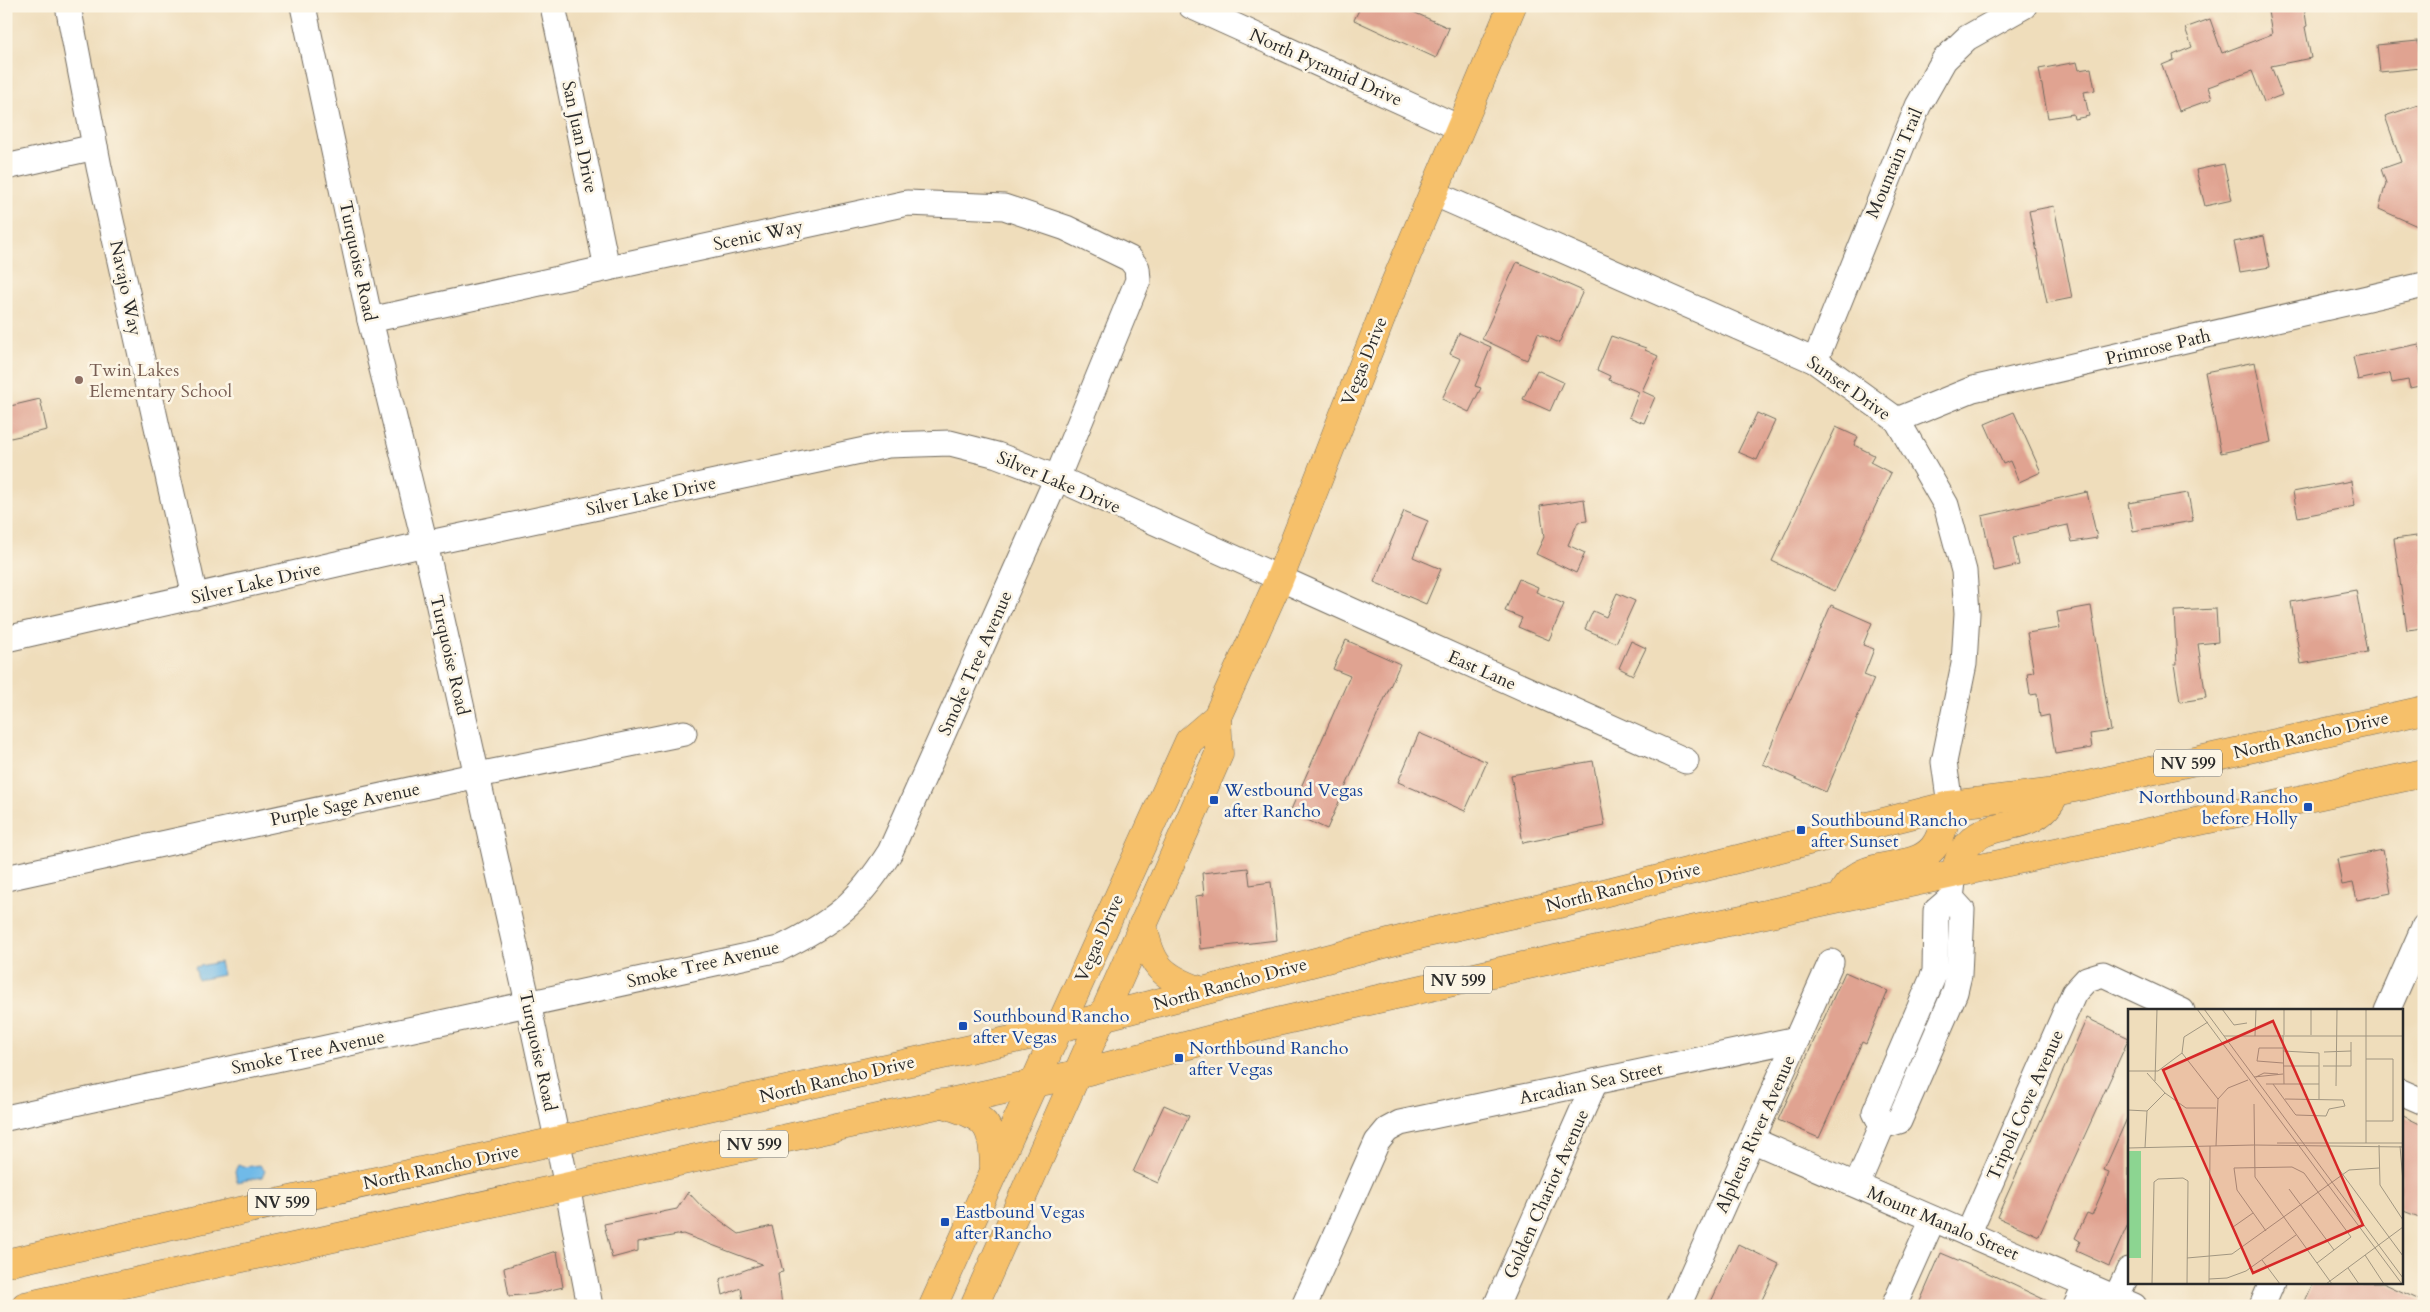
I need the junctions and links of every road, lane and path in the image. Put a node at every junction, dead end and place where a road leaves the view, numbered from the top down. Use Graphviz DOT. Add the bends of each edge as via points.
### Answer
graph roads {
  1 [pos="68,6"];
  2 [pos="303,6"];
  3 [pos="553,6"];
  4 [pos="1191,6"];
  5 [pos="1512,6"];
  6 [pos="2024,6"];
  7 [pos="1460,128"];
  8 [pos="95,147"];
  9 [pos="6,167"];
  10 [pos="1433,193"];
  11 [pos="607,268"];
  12 [pos="1137,268"];
  13 [pos="2424,285"];
  14 [pos="370,320"];
  15 [pos="1815,360"];
  16 [pos="1897,420"];
  17 [pos="1058,478"];
  18 [pos="425,544"];
  19 [pos="1279,580"];
  20 [pos="195,597"];
  21 [pos="6,639"];
  22 [pos="2424,710"];
  23 [pos="1217,717"];
  24 [pos="684,733"];
  25 [pos="1686,761"];
  26 [pos="2424,773"];
  27 [pos="478,775"];
  28 [pos="2056,792"];
  29 [pos="1950,805"];
  30 [pos="6,878"];
  31 [pos="1953,885"];
  32 [pos="1841,896"];
  33 [pos="1143,924"];
  34 [pos="2424,927"];
  35 [pos="1831,962"];
  36 [pos="1199,990"];
  37 [pos="528,1003"];
  38 [pos="2178,1009"];
  39 [pos="2388,1009"];
  40 [pos="1101,1018"];
  41 [pos="1058,1028"];
  42 [pos="1797,1039"];
  43 [pos="1077,1074"];
  44 [pos="1595,1082"];
  45 [pos="1034,1084"];
  46 [pos="2402,1092"];
  47 [pos="2424,1102"];
  48 [pos="941,1103"];
  49 [pos="6,1118"];
  50 [pos="1752,1140"];
  51 [pos="558,1141"];
  52 [pos="994,1170"];
  53 [pos="1856,1185"];
  54 [pos="567,1186"];
  55 [pos="1933,1219"];
  56 [pos="1968,1234"];
  57 [pos="6,1263"];
  58 [pos="2128,1278"];
  59 [pos="2272,1284"];
  60 [pos="2081,1295"];
  61 [pos="2125,1302"];
  62 [pos="25,1306"];
  63 [pos="590,1306"];
  64 [pos="933,1306"];
  65 [pos="974,1306"];
  66 [pos="1304,1306"];
  67 [pos="1496,1306"];
  68 [pos="1678,1306"];
  69 [pos="1894,1306"];
  70 [pos="2262,1306"];
  1 -- 8 [label="street, Navajo Way"];
  2 -- 14 [label="street, Turquoise Road"];
  3 -- 11 [label="street, San Juan Drive"];
  4 -- 7 [label="street, North Pyramid Drive"];
  5 -- 7 [label="main road, Vegas Drive"];
  6 -- 15 [label="street, Mountain Trail" via="1967,38 1944,60 1918,106"];
  7 -- 10 [label="main road, Vegas Drive"];
  8 -- 9 [label="street"];
  8 -- 20 [label="street, Navajo Way"];
  10 -- 15 [label="street, Sunset Drive"];
  10 -- 19 [label="main road, Vegas Drive" via="1354,384"];
  11 -- 12 [label="street, Scenic Way" via="907,203 1004,207 1066,228 1130,259"];
  11 -- 14 [label="street, Scenic Way"];
  12 -- 17 [label="street, Smoke Tree Avenue" via="1138,280"];
  13 -- 16 [label="street, Primrose Path" via="1973,389"];
  14 -- 18 [label="street, Turquoise Road"];
  15 -- 16 [label="street, Sunset Drive"];
  16 -- 29 [label="street, Sunset Drive" via="1946,505 1964,571 1967,613 1964,664 1944,762"];
  17 -- 18 [label="street, Silver Lake Drive" via="997,455 950,443 888,445"];
  17 -- 19 [label="street, Silver Lake Drive"];
  17 -- 37 [label="street, Smoke Tree Avenue" via="890,852 860,896 812,932 779,949"];
  18 -- 20 [label="street, Silver Lake Drive"];
  18 -- 27 [label="street, Turquoise Road"];
  19 -- 23 [label="main road, Vegas Drive"];
  19 -- 25 [label="street, East Lane"];
  20 -- 21 [label="street, Silver Lake Drive"];
  22 -- 28 [label="main road, North Rancho Drive / NV 599"];
  23 -- 33 [label="main road, Vegas Drive" via="1219,754"];
  23 -- 41 [label="main road, Vegas Drive" via="1189,741"];
  24 -- 27 [label="street, Purple Sage Avenue"];
  26 -- 31 [label="main road, NV 599"];
  27 -- 30 [label="street, Purple Sage Avenue"];
  27 -- 37 [label="street, Turquoise Road"];
  28 -- 29 [label="main road, North Rancho Drive / NV 599"];
  28 -- 31 [label="main road" via="2045,812 2032,820 1983,832 1974,839 1962,852"];
  29 -- 32 [label="main road" via="1939,838 1924,855 1863,872 1854,878"];
  29 -- 36 [label="main road, North Rancho Drive / NV 599" via="1568,902 1427,933"];
  31 -- 32 [label="main road, NV 599"];
  31 -- 53 [label="street" via="1936,911 1935,972 1875,1112 1882,1126"];
  32 -- 43 [label="main road, NV 599" via="1278,1022"];
  33 -- 36 [label="main road" via="1151,956 1158,968 1180,983"];
  33 -- 40 [label="main road, Vegas Drive"];
  34 -- 39 [label="street"];
  35 -- 42 [label="street, Alpheus River Avenue"];
  36 -- 40 [label="main road, North Rancho Drive / NV 599"];
  37 -- 49 [label="street, Smoke Tree Avenue"];
  37 -- 51 [label="street, Turquoise Road"];
  38 -- 56 [label="street, Tripoli Cove Avenue" via="2103,974 2087,979 2074,994"];
  40 -- 41 [label="main road, North Rancho Drive / NV 599"];
  40 -- 43 [label="main road, Vegas Drive"];
  41 -- 45 [label="main road, Vegas Drive"];
  41 -- 51 [label="main road, North Rancho Drive / NV 599"];
  42 -- 44 [label="street, Arcadian Sea Street"];
  42 -- 50 [label="street, Alpheus River Avenue"];
  43 -- 45 [label="main road, NV 599"];
  43 -- 65 [label="main road, Vegas Drive"];
  44 -- 66 [label="street, Arcadian Sea Street" via="1400,1123 1387,1130 1377,1142"];
  44 -- 67 [label="street, Golden Chariot Avenue"];
  45 -- 48 [label="main road, NV 599"];
  45 -- 52 [label="main road, Vegas Drive"];
  46 -- 47 [label="street"];
  48 -- 52 [label="main road" via="983,1119 994,1146"];
  48 -- 54 [label="main road, NV 599"];
  50 -- 53 [label="street, Mount Manalo Street"];
  50 -- 68 [label="street, Alpheus River Avenue"];
  51 -- 54 [label="street, Turquoise Road"];
  51 -- 57 [label="main road, North Rancho Drive / NV 599"];
  52 -- 64 [label="main road, Vegas Drive"];
  53 -- 55 [label="street, Mount Manalo Street"];
  54 -- 62 [label="main road, NV 599"];
  54 -- 63 [label="street, Turquoise Road"];
  55 -- 56 [label="street, Mount Manalo Street"];
  55 -- 69 [label="street"];
  56 -- 60 [label="street, Mount Manalo Street"];
  58 -- 61 [label="street"];
  59 -- 70 [label="street"];
  60 -- 61 [label="street, Mount Manalo Street"];
}
